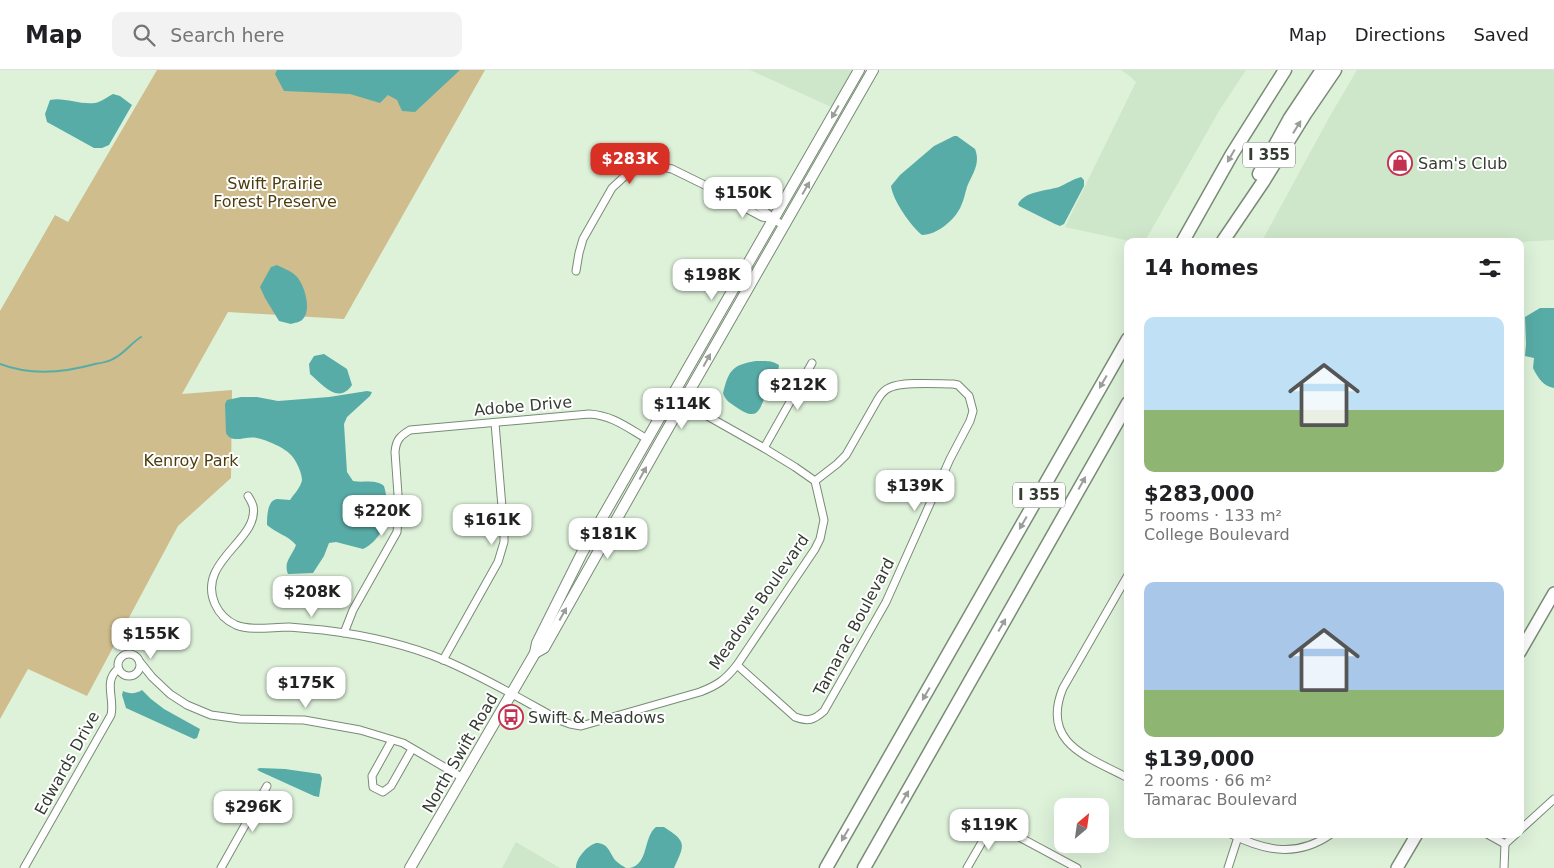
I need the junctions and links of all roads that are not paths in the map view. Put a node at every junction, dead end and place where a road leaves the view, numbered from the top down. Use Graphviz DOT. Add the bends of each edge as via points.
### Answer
graph roads {
  1 [pos="859,70"];
  2 [pos="873,70"];
  3 [pos="1285,70"];
  4 [pos="1322,70"];
  5 [pos="1335,70"];
  6 [pos="773,219"];
  7 [pos="783,225"];
  8 [pos="1185,238"];
  9 [pos="1224,238"];
  10 [pos="1224,238"];
  11 [pos="576,271"];
  12 [pos="1124,346"];
  13 [pos="812,363"];
  14 [pos="672,396"];
  15 [pos="683,402"];
  16 [pos="1124,411"];
  17 [pos="495,423"];
  18 [pos="647,439"];
  19 [pos="764,448"];
  20 [pos="815,481"];
  21 [pos="248,496"];
  22 [pos="1124,582"];
  23 [pos="1554,593"];
  24 [pos="344,633"];
  25 [pos="1524,645"];
  26 [pos="535,653"];
  27 [pos="443,660"];
  28 [pos="140,662"];
  29 [pos="737,665"];
  30 [pos="118,669"];
  31 [pos="511,694"];
  32 [pos="1058,725"];
  33 [pos="1049,726"];
  34 [pos="392,740"];
  35 [pos="412,748"];
  36 [pos="1124,773"];
  37 [pos="463,778"];
  38 [pos="267,786"];
  39 [pos="1554,799"];
  40 [pos="1524,826"];
  41 [pos="1237,838"];
  42 [pos="1242,838"];
  43 [pos="1323,838"];
  44 [pos="1414,838"];
  45 [pos="1494,838"];
  46 [pos="1512,838"];
  47 [pos="1505,844"];
  48 [pos="24,868"];
  49 [pos="220,868"];
  50 [pos="410,868"];
  51 [pos="826,868"];
  52 [pos="865,868"];
  53 [pos="967,868"];
  54 [pos="1077,868"];
  55 [pos="1228,868"];
  56 [pos="1397,868"];
  57 [pos="1504,868"];
  1 -- 6 [label="street, North Swift Road, one-way"];
  7 -- 2 [label="street, North Swift Road, one-way"];
  3 -- 8 [label="highway, I 355, one-way"];
  4 -- 9 [label="highway, I 355" via="1290,118"];
  10 -- 5 [label="highway, one-way"];
  6 -- 7 [label="street"];
  6 -- 11 [label="street" via="762,217 666,167 645,166 629,173 612,188 583,239"];
  6 -- 14 [label="street, North Swift Road"];
  15 -- 7 [label="street, North Swift Road, one-way"];
  12 -- 51 [label="highway, I 355, one-way"];
  13 -- 19 [label="street"];
  14 -- 15 [label="street"];
  14 -- 18 [label="street, North Swift Road"];
  15 -- 19 [label="street"];
  26 -- 15 [label="street, North Swift Road, one-way" via="544,648"];
  52 -- 16 [label="highway, I 355, one-way"];
  17 -- 18 [label="street, Adobe Drive" via="601,414"];
  17 -- 24 [label="street, Adobe Drive" via="410,430 398,439 395,452 399,509 397,532 353,610"];
  17 -- 27 [label="street" via="504,531 502,552"];
  18 -- 26 [label="street, North Swift Road" via="582,553"];
  19 -- 20 [label="street"];
  20 -- 29 [label="street, Meadows Boulevard" via="824,520 820,539"];
  20 -- 29 [label="street, Tamarac Boulevard" via="846,455 878,399 891,386 953,384 969,396 973,411 970,421 886,602 824,711 815,719 795,717"];
  21 -- 24 [label="street, Meadows Boulevard" via="253,507 250,524 214,576 212,596 217,608 225,618 240,626"];
  22 -- 32 [label="street" via="1062,688"];
  23 -- 25 [label="main road"];
  24 -- 27 [label="street, Meadows Boulevard" via="390,642"];
  26 -- 31 [label="street, North Swift Road"];
  27 -- 31 [label="street, Meadows Boulevard"];
  28 -- 30 [label="street" via="138,671 131,676"];
  28 -- 30 [label="street" via="135,655 126,654 119,658"];
  28 -- 34 [label="street" via="170,694 211,715 304,720 360,730"];
  29 -- 31 [label="street, Meadows Boulevard" via="725,679 700,692 580,726 559,720"];
  30 -- 48 [label="street, Edwards Drive" via="111,677 110,715"];
  31 -- 37 [label="street, North Swift Road"];
  32 -- 33 [label="street"];
  32 -- 36 [label="street" via="1069,744"];
  34 -- 35 [label="street"];
  34 -- 35 [label="street" via="372,776 373,787 383,792 391,786"];
  35 -- 37 [label="street"];
  37 -- 50 [label="street, North Swift Road"];
  38 -- 49 [label="street"];
  39 -- 40 [label="street"];
  41 -- 55 [label="street"];
  42 -- 43 [label="street" via="1272,849 1293,849"];
  44 -- 56 [label="main road"];
  45 -- 47 [label="street"];
  46 -- 47 [label="street"];
  47 -- 57 [label="street"];
  53 -- 54 [label="street" via="993,823"];
}
